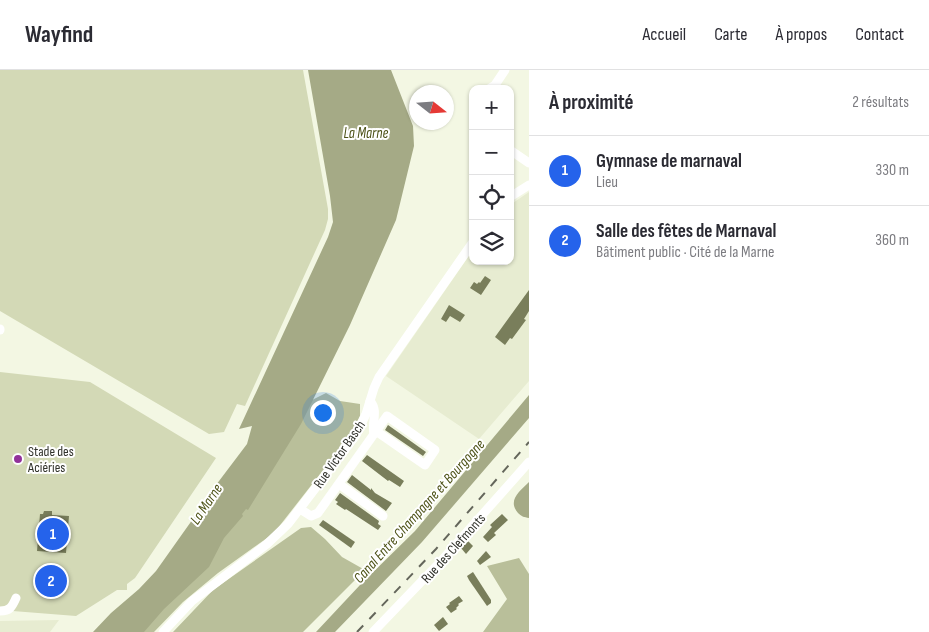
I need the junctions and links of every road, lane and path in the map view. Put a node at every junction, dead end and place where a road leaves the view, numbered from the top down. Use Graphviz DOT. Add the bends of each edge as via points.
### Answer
graph roads {
  1 [pos="506,70"];
  2 [pos="495,85"];
  3 [pos="514,153"];
  4 [pos="529,162"];
  5 [pos="529,185"];
  6 [pos="514,194"];
  7 [pos="469,248"];
  8 [pos="370,401"];
  9 [pos="375,432"];
  10 [pos="529,462"];
  11 [pos="339,484"];
  12 [pos="300,509"];
  13 [pos="383,516"];
  14 [pos="16,598"];
  15 [pos="0,611"];
  16 [pos="163,632"];
  17 [pos="373,632"];
  1 -- 2 [label="street"];
  3 -- 4 [label="street"];
  5 -- 6 [label="street"];
  7 -- 8 [label="street, Rue Victor Basch" via="379,377"];
  8 -- 9 [label="street" via="375,411"];
  8 -- 12 [label="street, Rue Victor Basch" via="356,434"];
  9 -- 9 [label="street" via="425,466 435,450 387,416"];
  9 -- 11 [label="street"];
  10 -- 17 [label="street, Rue des Clefmonts" via="449,553"];
  11 -- 12 [label="street" via="315,516"];
  11 -- 13 [label="street"];
  12 -- 16 [label="street, Rue Victor Basch" via="276,537 192,601"];
  14 -- 15 [label="street" via="11,609"];
}
